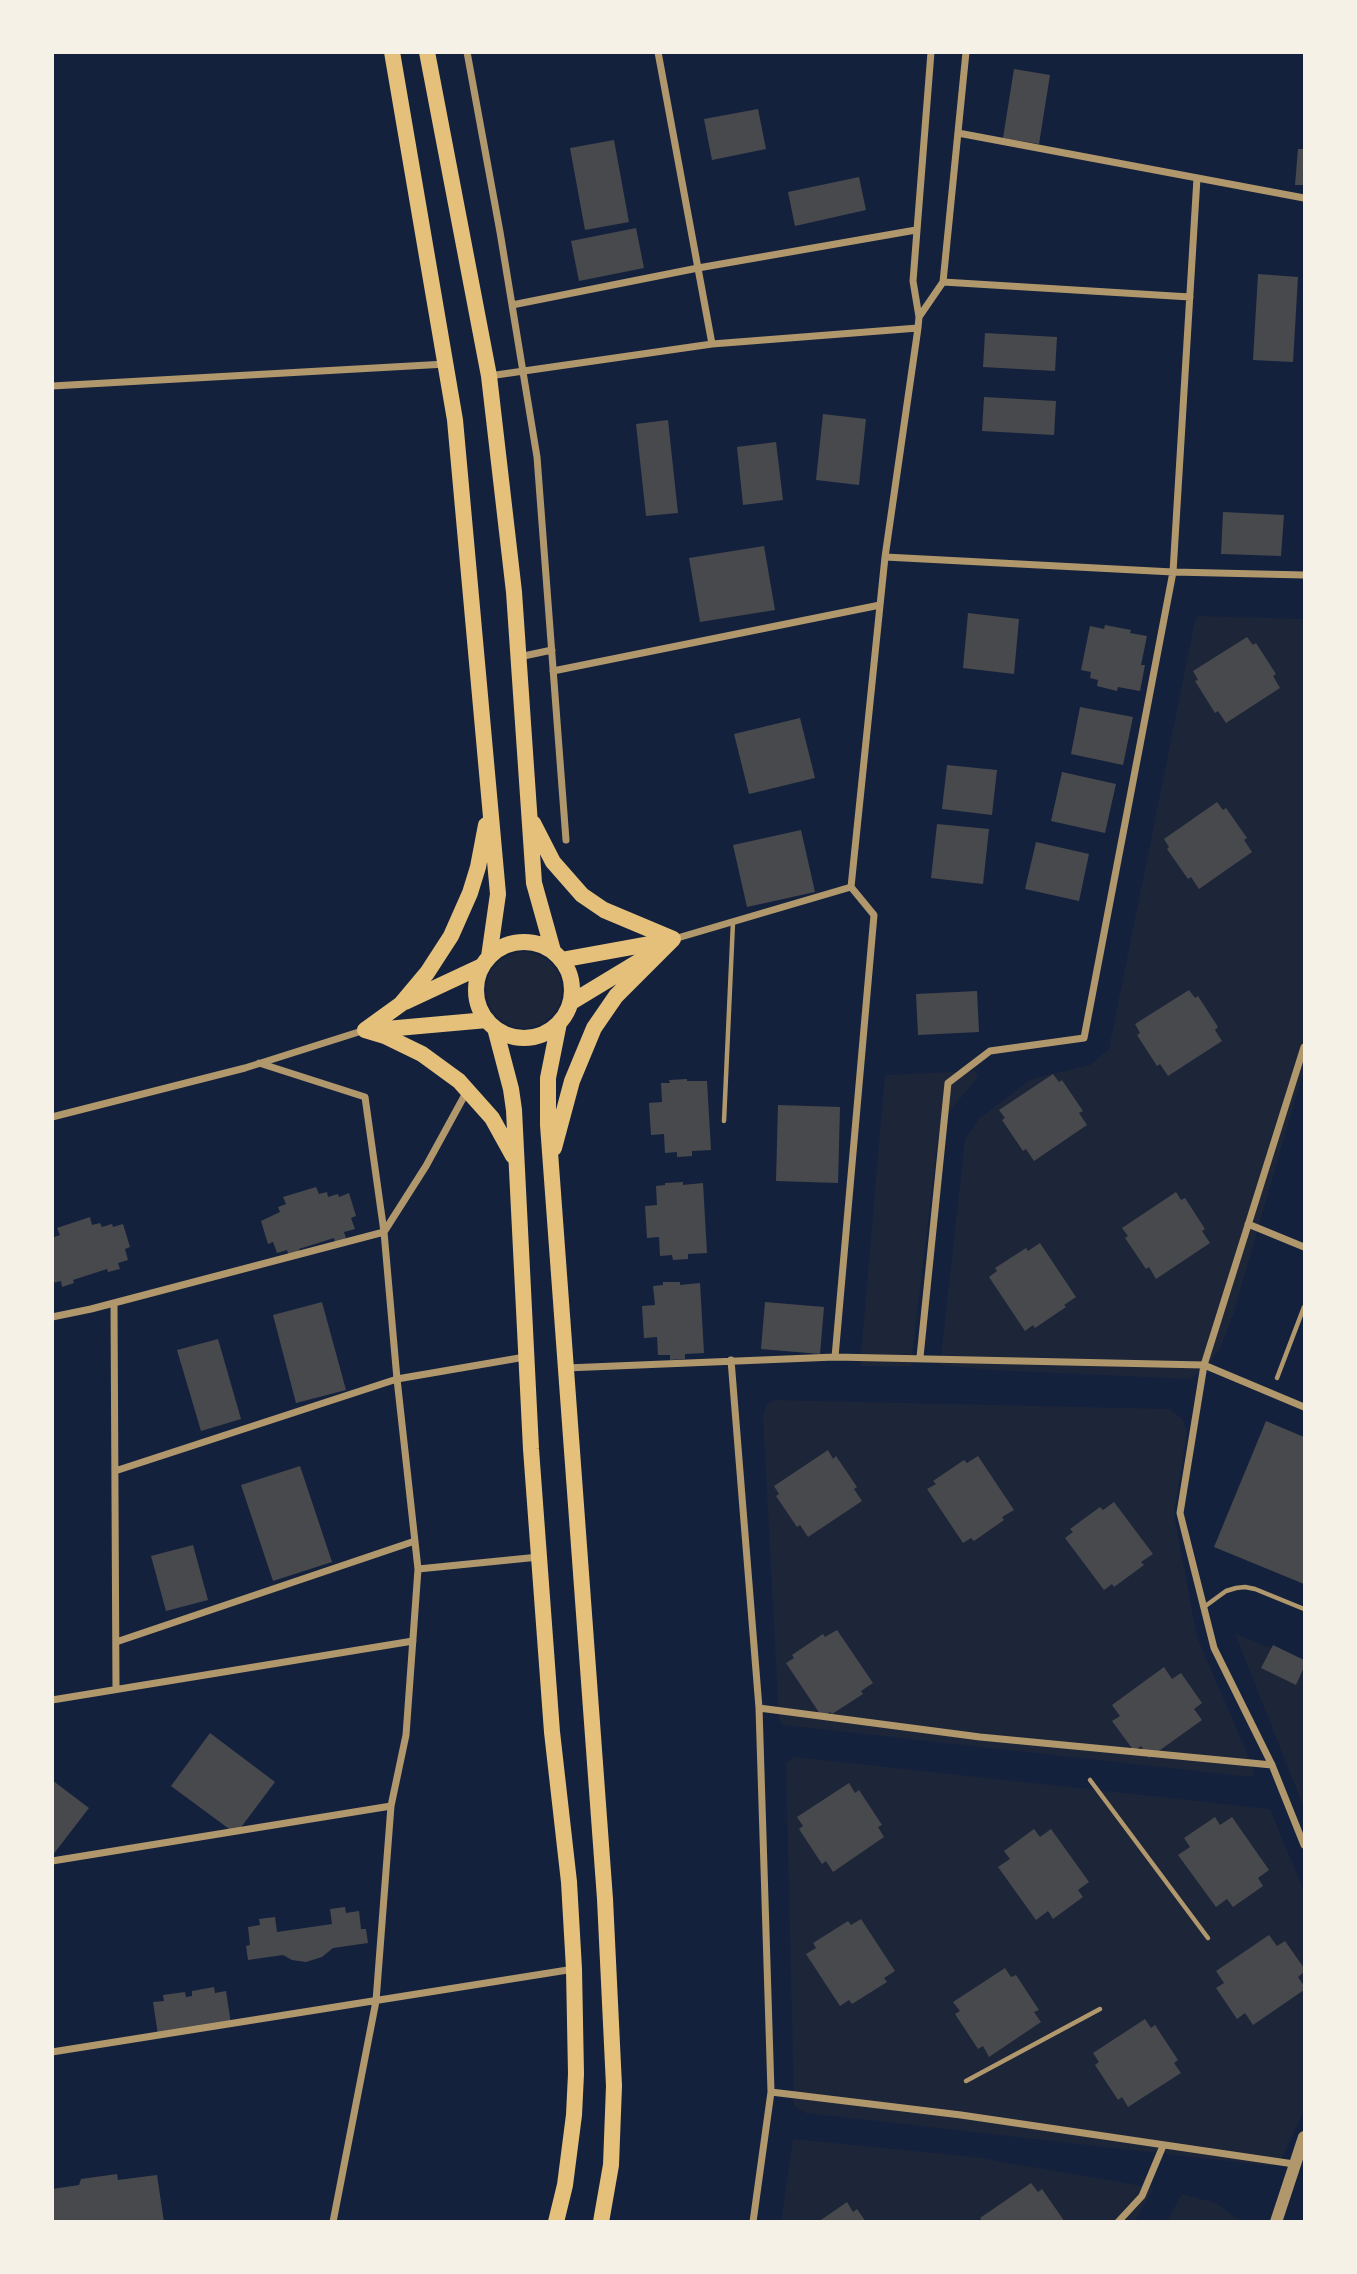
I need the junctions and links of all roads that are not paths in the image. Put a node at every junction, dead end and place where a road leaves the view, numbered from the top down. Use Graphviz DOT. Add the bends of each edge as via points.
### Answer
graph roads {
  1 [pos="392,52"];
  2 [pos="427,52"];
  3 [pos="467,52"];
  4 [pos="658,52"];
  5 [pos="931,52"];
  6 [pos="966,52"];
  7 [pos="958,133"];
  8 [pos="1197,178"];
  9 [pos="1304,198"];
  10 [pos="916,230"];
  11 [pos="698,268"];
  12 [pos="943,282"];
  13 [pos="1190,297"];
  14 [pos="512,305"];
  15 [pos="919,317"];
  16 [pos="918,328"];
  17 [pos="712,344"];
  18 [pos="446,363"];
  19 [pos="523,371"];
  20 [pos="489,376"];
  21 [pos="52,386"];
  22 [pos="885,557"];
  23 [pos="1173,572"];
  24 [pos="1304,575"];
  25 [pos="880,605"];
  26 [pos="552,650"];
  27 [pos="519,657"];
  28 [pos="553,671"];
  29 [pos="489,788"];
  30 [pos="528,808"];
  31 [pos="566,840"];
  32 [pos="852,887"];
  33 [pos="733,922"];
  34 [pos="673,939"];
  35 [pos="557,956"];
  36 [pos="486,961"];
  37 [pos="570,1003"];
  38 [pos="401,1004"];
  39 [pos="559,1023"];
  40 [pos="491,1024"];
  41 [pos="365,1030"];
  42 [pos="1304,1046"];
  43 [pos="259,1063"];
  44 [pos="468,1090"];
  45 [pos="52,1117"];
  46 [pos="724,1121"];
  47 [pos="517,1163"];
  48 [pos="551,1167"];
  49 [pos="1248,1224"];
  50 [pos="384,1232"];
  51 [pos="1304,1247"];
  52 [pos="114,1303"];
  53 [pos="1304,1307"];
  54 [pos="52,1317"];
  55 [pos="526,1357"];
  56 [pos="835,1357"];
  57 [pos="920,1357"];
  58 [pos="731,1360"];
  59 [pos="1204,1365"];
  60 [pos="565,1368"];
  61 [pos="1277,1378"];
  62 [pos="397,1379"];
  63 [pos="1304,1407"];
  64 [pos="115,1471"];
  65 [pos="415,1541"];
  66 [pos="539,1557"];
  67 [pos="418,1569"];
  68 [pos="1203,1607"];
  69 [pos="1304,1609"];
  70 [pos="413,1641"];
  71 [pos="116,1642"];
  72 [pos="116,1689"];
  73 [pos="52,1700"];
  74 [pos="759,1709"];
  75 [pos="1272,1765"];
  76 [pos="1090,1780"];
  77 [pos="391,1806"];
  78 [pos="1304,1845"];
  79 [pos="52,1861"];
  80 [pos="1208,1938"];
  81 [pos="574,1969"];
  82 [pos="376,2001"];
  83 [pos="1100,2009"];
  84 [pos="52,2052"];
  85 [pos="966,2081"];
  86 [pos="771,2092"];
  87 [pos="1304,2137"];
  88 [pos="1163,2146"];
  89 [pos="1294,2164"];
  90 [pos="333,2221"];
  91 [pos="556,2221"];
  92 [pos="601,2221"];
  93 [pos="753,2221"];
  94 [pos="1118,2221"];
  95 [pos="1276,2221"];
  1 -- 18 [label="highway"];
  2 -- 20 [label="highway"];
  3 -- 14 [label="street"];
  4 -- 11 [label="street"];
  5 -- 10 [label="street"];
  6 -- 7 [label="street"];
  7 -- 8 [label="street"];
  7 -- 12 [label="street"];
  8 -- 9 [label="street"];
  8 -- 13 [label="street"];
  10 -- 11 [label="street"];
  10 -- 15 [label="street" via="913,281"];
  11 -- 14 [label="street"];
  11 -- 17 [label="street"];
  12 -- 13 [label="street"];
  12 -- 15 [label="street"];
  13 -- 23 [label="street"];
  14 -- 19 [label="street"];
  15 -- 16 [label="street"];
  16 -- 17 [label="street"];
  16 -- 22 [label="street"];
  17 -- 19 [label="street"];
  18 -- 21 [label="street"];
  18 -- 29 [label="highway"];
  19 -- 20 [label="street"];
  19 -- 26 [label="street" via="537,457"];
  20 -- 27 [label="highway"];
  22 -- 23 [label="street"];
  22 -- 25 [label="street"];
  23 -- 24 [label="street"];
  23 -- 57 [label="street" via="1084,1038 990,1051 948,1083"];
  25 -- 28 [label="street"];
  25 -- 32 [label="street"];
  26 -- 27 [label="street"];
  26 -- 28 [label="street"];
  27 -- 30 [label="highway"];
  28 -- 31 [label="street"];
  29 -- 36 [label="highway" via="498,894"];
  29 -- 38 [label="highway" via="484,841 461,915 440,955"];
  30 -- 34 [label="highway" via="553,862 582,895 604,910"];
  30 -- 35 [label="highway" via="534,883"];
  32 -- 33 [label="street"];
  32 -- 56 [label="street" via="874,915"];
  33 -- 34 [label="street"];
  33 -- 46 [label="lane"];
  34 -- 35 [label="highway"];
  34 -- 37 [label="highway"];
  34 -- 48 [label="highway" via="616,996 594,1028 572,1081"];
  35 -- 36 [label="highway" via="543,946 520,942 498,950"];
  35 -- 37 [label="highway" via="571,981"];
  36 -- 38 [label="highway"];
  36 -- 40 [label="highway" via="478,977 477,1000"];
  37 -- 39 [label="highway"];
  38 -- 41 [label="highway"];
  39 -- 40 [label="highway" via="528,1038 505,1034"];
  39 -- 48 [label="highway" via="547,1101"];
  40 -- 41 [label="highway"];
  40 -- 47 [label="highway" via="511,1089"];
  41 -- 43 [label="street"];
  41 -- 44 [label="highway" via="422,1054"];
  42 -- 49 [label="street"];
  43 -- 45 [label="street"];
  43 -- 50 [label="street" via="365,1097"];
  44 -- 47 [label="highway" via="492,1118"];
  44 -- 50 [label="street"];
  47 -- 55 [label="highway"];
  48 -- 60 [label="highway"];
  49 -- 51 [label="street"];
  49 -- 59 [label="street"];
  50 -- 52 [label="street"];
  50 -- 62 [label="street"];
  52 -- 54 [label="street"];
  52 -- 64 [label="street"];
  53 -- 61 [label="lane"];
  55 -- 62 [label="street"];
  55 -- 66 [label="highway"];
  56 -- 57 [label="street"];
  56 -- 58 [label="street"];
  57 -- 59 [label="street"];
  58 -- 60 [label="street"];
  58 -- 74 [label="street"];
  59 -- 63 [label="street"];
  59 -- 68 [label="street" via="1180,1513"];
  60 -- 92 [label="highway" via="605,1899 614,2086 611,2165"];
  62 -- 64 [label="street"];
  62 -- 65 [label="street"];
  64 -- 71 [label="street"];
  65 -- 67 [label="street"];
  65 -- 71 [label="street"];
  66 -- 67 [label="street"];
  66 -- 81 [label="highway"];
  67 -- 70 [label="street"];
  68 -- 69 [label="lane" via="1226,1591 1245,1587"];
  68 -- 75 [label="street" via="1214,1648"];
  70 -- 72 [label="street"];
  70 -- 77 [label="street" via="406,1735"];
  71 -- 72 [label="street"];
  72 -- 73 [label="street"];
  74 -- 75 [label="street" via="980,1737"];
  74 -- 86 [label="street"];
  75 -- 78 [label="street"];
  76 -- 80 [label="lane"];
  77 -- 79 [label="street"];
  77 -- 82 [label="street"];
  81 -- 82 [label="street"];
  81 -- 91 [label="highway" via="575,2115"];
  82 -- 84 [label="street"];
  82 -- 90 [label="street"];
  83 -- 85 [label="lane"];
  86 -- 88 [label="street"];
  86 -- 93 [label="street"];
  87 -- 89 [label="street"];
  88 -- 89 [label="street"];
  88 -- 94 [label="street" via="1142,2196"];
  89 -- 95 [label="street"];
}
